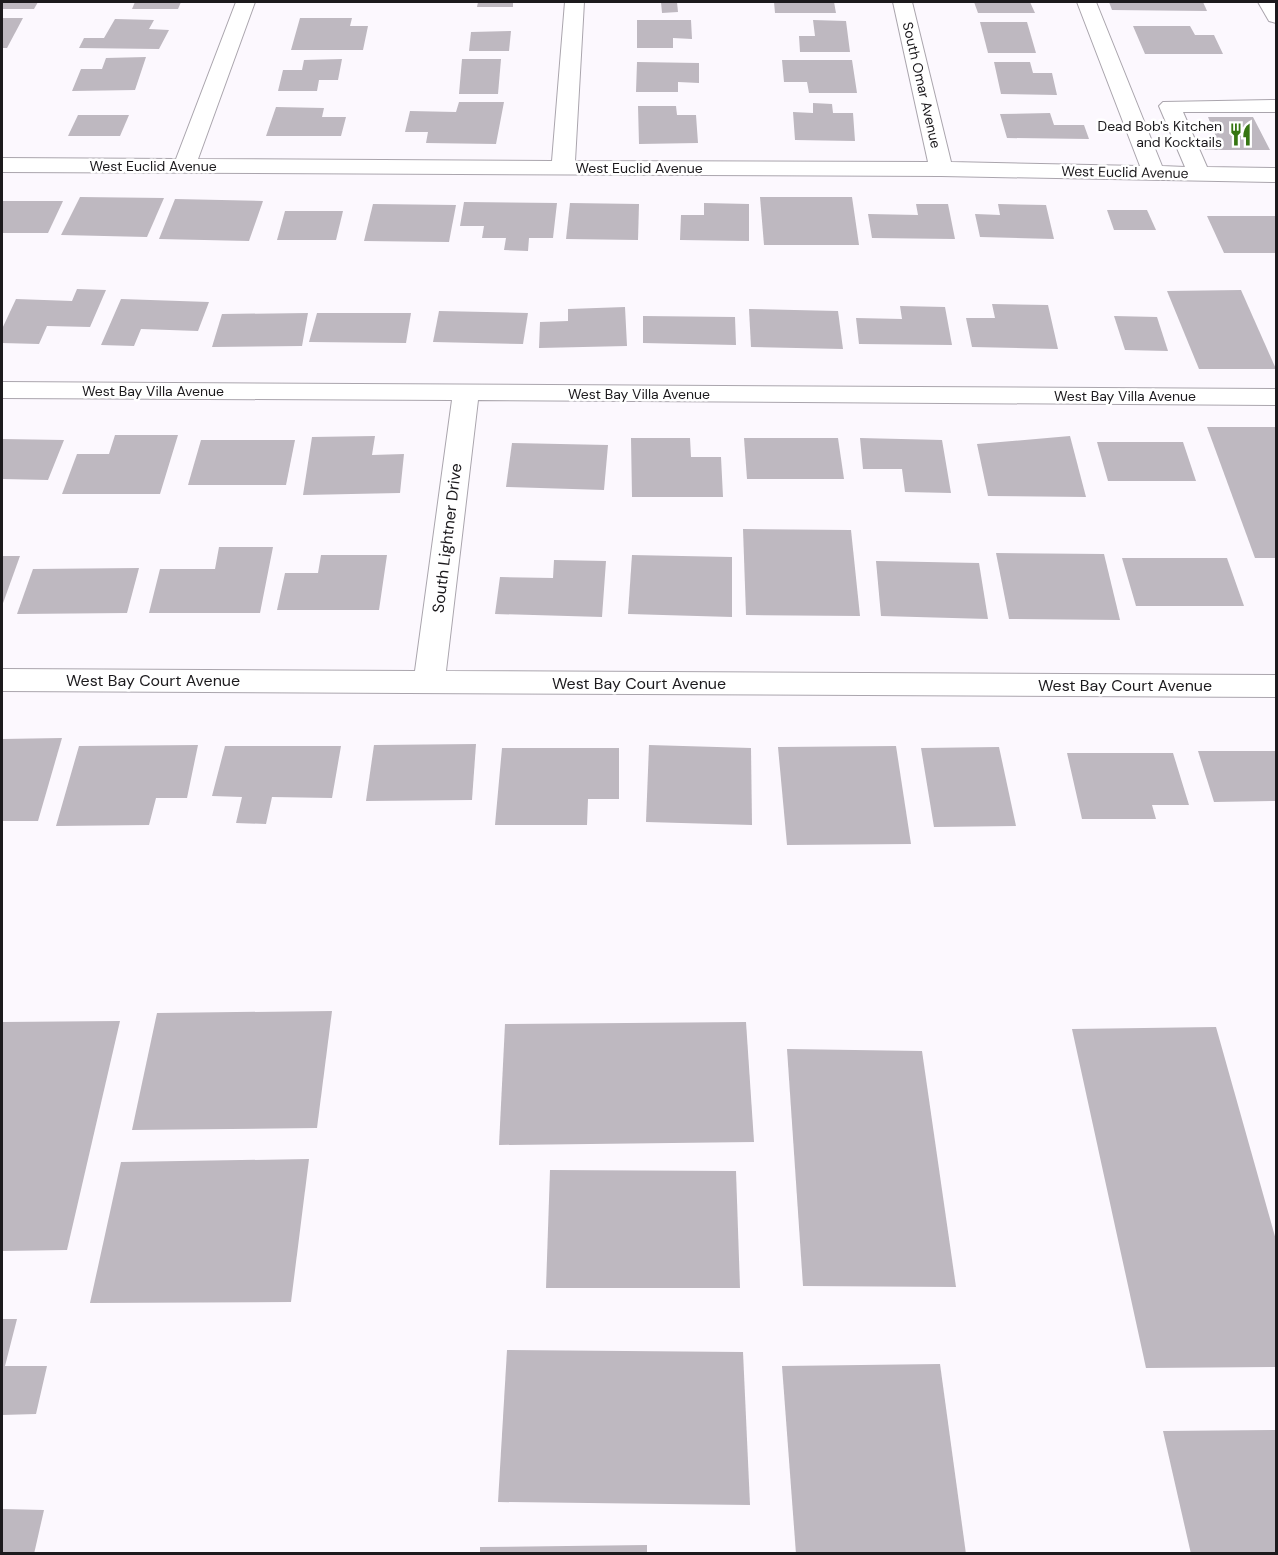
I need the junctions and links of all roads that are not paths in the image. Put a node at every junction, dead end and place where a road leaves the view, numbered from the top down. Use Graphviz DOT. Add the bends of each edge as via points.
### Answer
graph roads {
  1 [pos="245,2"];
  2 [pos="575,2"];
  3 [pos="903,2"];
  4 [pos="1088,2"];
  5 [pos="1276,106"];
  6 [pos="2,165"];
  7 [pos="184,166"];
  8 [pos="563,167"];
  9 [pos="941,169"];
  10 [pos="1154,173"];
  11 [pos="1199,174"];
  12 [pos="1235,174"];
  13 [pos="1276,175"];
  14 [pos="1276,196"];
  15 [pos="2,390"];
  16 [pos="466,393"];
  17 [pos="1276,397"];
  18 [pos="2,680"];
  19 [pos="429,682"];
  20 [pos="1276,686"];
  1 -- 7 [label="street"];
  2 -- 8 [label="street"];
  3 -- 9 [label="street, South Omar Avenue"];
  4 -- 10 [label="street"];
  5 -- 11 [label="street" via="1170,106"];
  6 -- 7 [label="street, West Euclid Avenue"];
  7 -- 8 [label="street, West Euclid Avenue"];
  8 -- 9 [label="street, West Euclid Avenue"];
  9 -- 10 [label="street, West Euclid Avenue"];
  10 -- 11 [label="street, West Euclid Avenue"];
  11 -- 12 [label="street, West Euclid Avenue"];
  12 -- 13 [label="street, West Euclid Avenue"];
  12 -- 14 [label="street" via="1242,186"];
  15 -- 16 [label="street, West Bay Villa Avenue"];
  16 -- 17 [label="street, West Bay Villa Avenue"];
  16 -- 19 [label="street, South Lightner Drive"];
  18 -- 19 [label="street, West Bay Court Avenue"];
  19 -- 20 [label="street, West Bay Court Avenue"];
}
